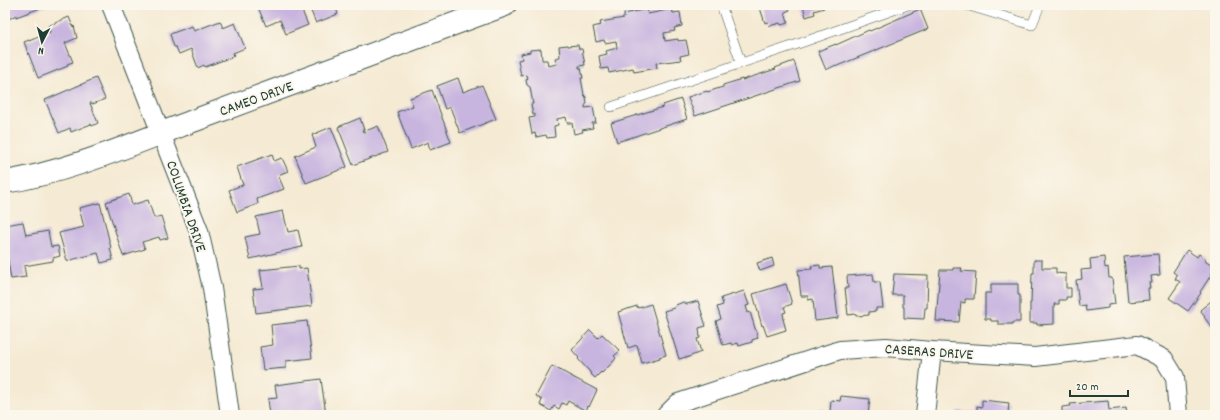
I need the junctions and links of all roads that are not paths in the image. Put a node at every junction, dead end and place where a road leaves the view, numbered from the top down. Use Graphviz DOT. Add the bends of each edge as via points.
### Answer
graph roads {
  1 [pos="111,5"];
  2 [pos="505,5"];
  3 [pos="721,5"];
  4 [pos="908,5"];
  5 [pos="966,5"];
  6 [pos="1040,5"];
  7 [pos="741,63"];
  8 [pos="611,107"];
  9 [pos="161,133"];
  10 [pos="5,182"];
  11 [pos="932,351"];
  12 [pos="230,415"];
  13 [pos="666,415"];
  14 [pos="925,415"];
  15 [pos="1178,415"];
  1 -- 9 [label="street, COLUMBIA DRIVE"];
  2 -- 9 [label="street, CAMEO DRIVE"];
  3 -- 7 [label="lane"];
  4 -- 7 [label="lane"];
  5 -- 6 [label="lane" via="1032,25"];
  7 -- 8 [label="lane"];
  9 -- 10 [label="street, CAMEO DRIVE" via="92,160"];
  9 -- 12 [label="street, COLUMBIA DRIVE" via="199,231 212,288"];
  11 -- 13 [label="street, CASERAS DRIVE" via="886,346 840,350 678,403"];
  11 -- 14 [label="street"];
  11 -- 15 [label="street, CASERAS DRIVE" via="1035,357 1137,345 1164,358 1175,377"];
}
